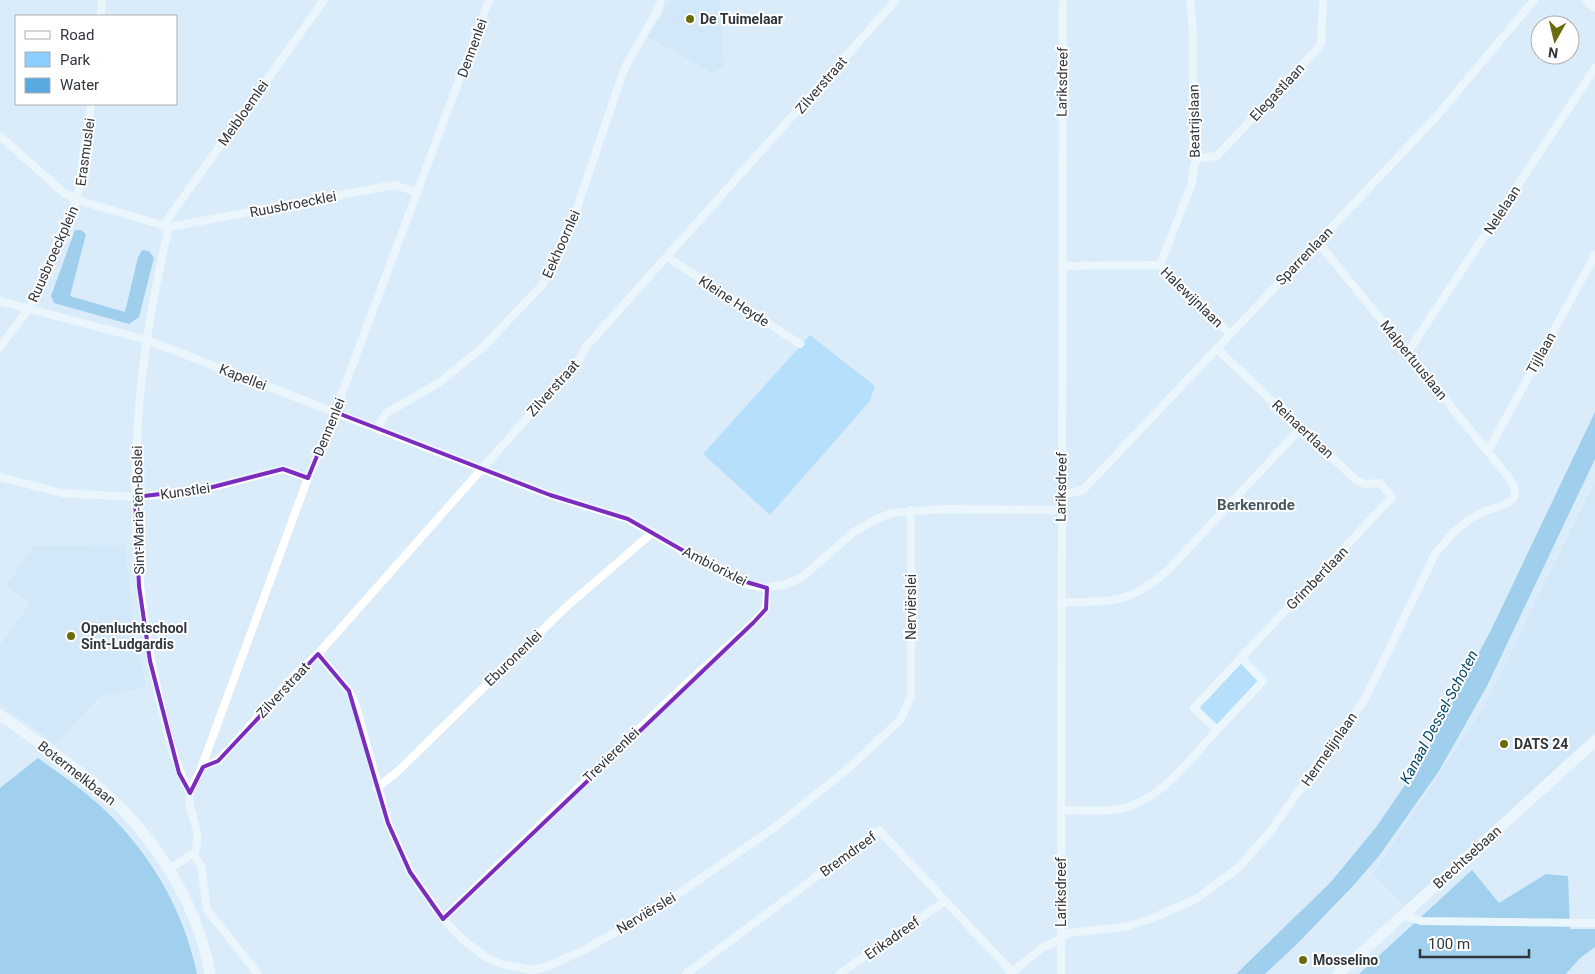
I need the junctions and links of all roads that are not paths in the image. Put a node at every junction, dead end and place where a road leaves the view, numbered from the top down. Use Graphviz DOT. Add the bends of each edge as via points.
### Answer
graph roads {
  1 [pos="102,0"];
  2 [pos="324,0"];
  3 [pos="490,0"];
  4 [pos="661,0"];
  5 [pos="896,0"];
  6 [pos="1063,0"];
  7 [pos="1190,0"];
  8 [pos="1322,0"];
  9 [pos="1534,0"];
  10 [pos="1588,0"];
  11 [pos="1595,6"];
  12 [pos="101,15"];
  13 [pos="1595,68"];
  14 [pos="91,105"];
  15 [pos="0,136"];
  16 [pos="1197,158"];
  17 [pos="417,192"];
  18 [pos="77,200"];
  19 [pos="169,227"];
  20 [pos="1318,242"];
  21 [pos="1595,255"];
  22 [pos="668,257"];
  23 [pos="1160,265"];
  24 [pos="1063,266"];
  25 [pos="0,301"];
  26 [pos="28,308"];
  27 [pos="1230,334"];
  28 [pos="147,340"];
  29 [pos="800,344"];
  30 [pos="0,347"];
  31 [pos="1217,349"];
  32 [pos="1408,352"];
  33 [pos="335,412"];
  34 [pos="378,428"];
  35 [pos="1302,428"];
  36 [pos="1488,451"];
  37 [pos="481,469"];
  38 [pos="0,477"];
  39 [pos="308,478"];
  40 [pos="1509,478"];
  41 [pos="1062,495"];
  42 [pos="134,497"];
  43 [pos="1392,497"];
  44 [pos="911,510"];
  45 [pos="1061,510"];
  46 [pos="653,532"];
  47 [pos="768,588"];
  48 [pos="1061,602"];
  49 [pos="318,654"];
  50 [pos="1241,658"];
  51 [pos="0,715"];
  52 [pos="1217,730"];
  53 [pos="1595,741"];
  54 [pos="202,767"];
  55 [pos="376,788"];
  56 [pos="190,793"];
  57 [pos="1061,810"];
  58 [pos="193,854"];
  59 [pos="168,870"];
  60 [pos="945,901"];
  61 [pos="1402,916"];
  62 [pos="443,919"];
  63 [pos="1595,923"];
  64 [pos="1061,937"];
  65 [pos="1011,973"];
  66 [pos="210,974"];
  67 [pos="258,974"];
  68 [pos="686,974"];
  69 [pos="839,974"];
  70 [pos="1061,974"];
  71 [pos="1338,974"];
  1 -- 12 [label="street"];
  2 -- 19 [label="street, Meibloemlei" via="167,220"];
  3 -- 17 [label="street, Dennenlei"];
  4 -- 34 [label="street, Eekhoornlei" via="625,67 570,231 543,284 484,346 440,382 385,414"];
  5 -- 22 [label="street, Zilverstraat"];
  6 -- 24 [label="street, Lariksdreef"];
  7 -- 16 [label="street, Beatrijslaan" via="1194,148"];
  8 -- 16 [label="street, Elegastlaan" via="1321,43 1317,50 1217,156"];
  9 -- 20 [label="street, Sparrenlaan" via="1464,85"];
  10 -- 11 [label="main road"];
  13 -- 32 [label="street, Nelelaan"];
  14 -- 18 [label="street, Erasmuslei"];
  15 -- 18 [label="street" via="64,193"];
  16 -- 23 [label="street, Beatrijslaan" via="1192,183"];
  17 -- 19 [label="street, Ruusbroecklei" via="394,185"];
  17 -- 33 [label="street, Dennenlei"];
  18 -- 19 [label="street, Ruusbroeckplein"];
  18 -- 26 [label="street, Ruusbroeckplein"];
  19 -- 28 [label="street"];
  20 -- 27 [label="street, Sparrenlaan"];
  20 -- 32 [label="street, Malpertuuslaan"];
  21 -- 36 [label="street, Tijllaan"];
  22 -- 29 [label="street, Kleine Heyde"];
  22 -- 37 [label="street, Zilverstraat"];
  23 -- 24 [label="street, Halewijnlaan"];
  23 -- 27 [label="street, Halewijnlaan"];
  24 -- 41 [label="street, Lariksdreef"];
  25 -- 26 [label="street, Kapellei"];
  26 -- 28 [label="street, Kapellei"];
  26 -- 30 [label="street, Ruusbroeckplein"];
  27 -- 31 [label="street, Sparrenlaan"];
  28 -- 33 [label="street, Kapellei"];
  28 -- 42 [label="street, Sint-Maria-ten-Boslei"];
  31 -- 35 [label="street, Reinaertlaan"];
  31 -- 41 [label="street, Sparrenlaan" via="1083,490"];
  32 -- 36 [label="street, Malpertuuslaan"];
  33 -- 34 [label="street, Kapellei"];
  33 -- 39 [label="street, Dennenlei"];
  34 -- 37 [label="street, Kapellei"];
  35 -- 43 [label="street, Reinaertlaan" via="1357,481 1380,483"];
  35 -- 48 [label="street" via="1170,568 1148,587 1109,602"];
  36 -- 40 [label="street, Malpertuuslaan"];
  37 -- 46 [label="street, Ambiorixlei" via="628,519"];
  37 -- 49 [label="street, Zilverstraat"];
  38 -- 42 [label="street, Kunstlei" via="62,493"];
  39 -- 42 [label="street, Kunstlei" via="283,468 205,489"];
  39 -- 54 [label="street, Dennenlei"];
  40 -- 64 [label="street, Hermelijnlaan" via="1516,491 1512,500 1462,525 1435,554 1365,699 1255,851 1216,886 1175,910 1124,927 1068,933"];
  41 -- 45 [label="street, Lariksdreef"];
  42 -- 56 [label="street, Sint-Maria-ten-Boslei" via="139,586 150,661 179,773"];
  43 -- 50 [label="street, Grimbertlaan"];
  44 -- 45 [label="street, Ambiorixlei"];
  44 -- 47 [label="street, Ambiorixlei" via="874,520 854,532 801,578"];
  44 -- 62 [label="street, Nerviërslei" via="911,697 900,720 850,767 775,827 655,910 582,951 542,968 517,968 486,957"];
  45 -- 48 [label="street, Lariksdreef"];
  46 -- 47 [label="street, Ambiorixlei" via="744,584"];
  46 -- 55 [label="street, Eburonenlei" via="565,608 396,773"];
  47 -- 62 [label="street, Trevierenlei" via="766,609 753,623"];
  48 -- 57 [label="street, Lariksdreef"];
  49 -- 54 [label="street, Zilverstraat" via="218,761"];
  49 -- 55 [label="street, Nerviërslei" via="349,690 355,703"];
  50 -- 52 [label="street" via="1263,681"];
  50 -- 52 [label="street, Grimbertlaan" via="1194,708"];
  51 -- 59 [label="main road, Botermelkbaan" via="103,792 138,827"];
  52 -- 57 [label="street" via="1167,783 1141,801 1116,810"];
  53 -- 61 [label="main road, Brechtsebaan"];
  54 -- 56 [label="street, Dennenlei"];
  55 -- 62 [label="street, Nerviërslei" via="410,872"];
  56 -- 58 [label="street" via="198,834"];
  57 -- 64 [label="street, Lariksdreef"];
  58 -- 59 [label="street"];
  58 -- 67 [label="street" via="201,865 207,910"];
  59 -- 66 [label="main road, Botermelkbaan" via="193,920"];
  60 -- 65 [label="street, Bremdreef"];
  60 -- 68 [label="street, Bremdreef" via="879,830"];
  60 -- 69 [label="street, Erikadreef"];
  61 -- 63 [label="street" via="1420,922"];
  61 -- 71 [label="main road, Brechtsebaan"];
  64 -- 65 [label="street"];
  64 -- 70 [label="street, Lariksdreef"];
}
